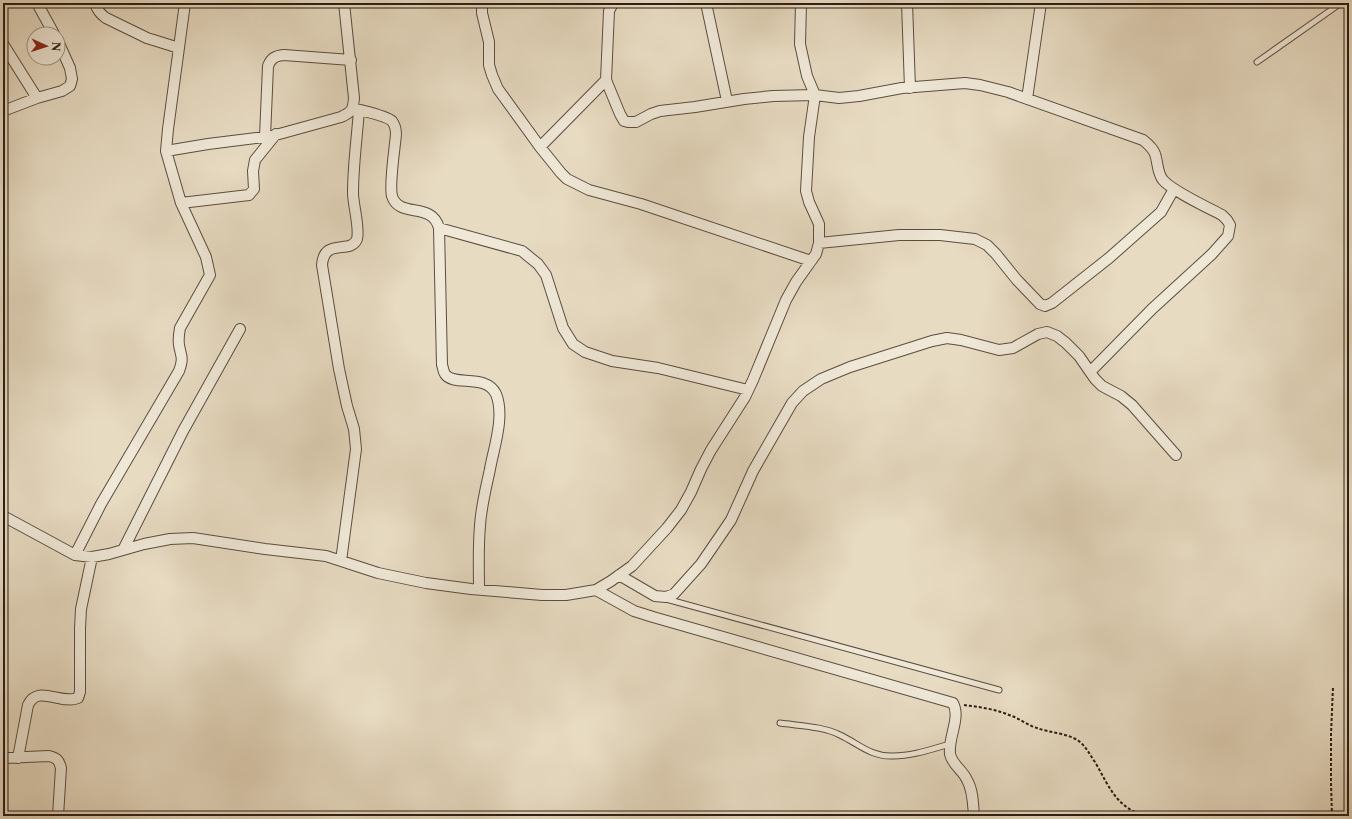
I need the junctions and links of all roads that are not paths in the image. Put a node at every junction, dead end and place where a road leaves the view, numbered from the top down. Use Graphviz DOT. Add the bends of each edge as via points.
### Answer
graph roads {
  1 [pos="37,3"];
  2 [pos="95,3"];
  3 [pos="185,3"];
  4 [pos="344,3"];
  5 [pos="482,3"];
  6 [pos="613,3"];
  7 [pos="706,3"];
  8 [pos="801,3"];
  9 [pos="906,3"];
  10 [pos="1041,3"];
  11 [pos="1341,3"];
  12 [pos="50,26"];
  13 [pos="3,44"];
  14 [pos="179,48"];
  15 [pos="66,59"];
  16 [pos="351,60"];
  17 [pos="1257,62"];
  18 [pos="606,80"];
  19 [pos="910,88"];
  20 [pos="815,95"];
  21 [pos="37,98"];
  22 [pos="1027,99"];
  23 [pos="727,101"];
  24 [pos="356,109"];
  25 [pos="3,111"];
  26 [pos="276,134"];
  27 [pos="265,137"];
  28 [pos="540,147"];
  29 [pos="166,151"];
  30 [pos="1174,189"];
  31 [pos="181,203"];
  32 [pos="439,228"];
  33 [pos="819,243"];
  34 [pos="811,261"];
  35 [pos="240,329"];
  36 [pos="1090,372"];
  37 [pos="748,390"];
  38 [pos="1176,455"];
  39 [pos="3,516"];
  40 [pos="123,550"];
  41 [pos="75,554"];
  42 [pos="92,557"];
  43 [pos="341,561"];
  44 [pos="619,575"];
  45 [pos="479,590"];
  46 [pos="596,590"];
  47 [pos="655,596"];
  48 [pos="999,690"];
  49 [pos="780,723"];
  50 [pos="950,744"];
  51 [pos="3,758"];
  52 [pos="18,758"];
  53 [pos="58,816"];
  54 [pos="974,816"];
  1 -- 12 [label="street"];
  2 -- 14 [label="street" via="102,16 147,38"];
  3 -- 14 [label="street"];
  4 -- 16 [label="street"];
  5 -- 28 [label="street" via="492,75 498,89"];
  6 -- 18 [label="street" via="609,11"];
  7 -- 23 [label="street"];
  8 -- 20 [label="street" via="800,44 807,76"];
  9 -- 19 [label="street"];
  10 -- 22 [label="street"];
  11 -- 17 [label="lane"];
  13 -- 21 [label="street"];
  14 -- 29 [label="street"];
  15 -- 21 [label="street" via="72,79 70,86"];
  16 -- 24 [label="street"];
  16 -- 27 [label="street" via="284,55 271,60 268,66"];
  18 -- 23 [label="street" via="620,114 624,121 628,122 636,122 660,111"];
  18 -- 28 [label="street"];
  19 -- 20 [label="street" via="839,98"];
  19 -- 22 [label="street" via="965,83"];
  20 -- 23 [label="street"];
  20 -- 33 [label="street" via="809,137 806,191 819,224"];
  21 -- 25 [label="street"];
  22 -- 30 [label="street" via="1143,140 1155,153 1164,181"];
  24 -- 26 [label="street" via="341,117"];
  24 -- 32 [label="street" via="386,118 395,128 392,183 394,202 400,207 429,214"];
  24 -- 43 [label="street" via="353,195 358,233 356,241 351,245 328,250 322,257 338,369 354,429 356,450"];
  26 -- 27 [label="street"];
  26 -- 31 [label="street" via="255,160 254,189 249,195"];
  27 -- 29 [label="street"];
  28 -- 34 [label="street" via="561,173 584,188 641,204"];
  29 -- 31 [label="street"];
  30 -- 33 [label="street" via="1160,212 1131,239 1045,306 1017,280 987,245 975,239 899,235"];
  30 -- 36 [label="street" via="1222,215 1230,225 1228,236"];
  31 -- 41 [label="street" via="206,257 210,275 180,328 179,346 183,357 179,371 101,504"];
  32 -- 37 [label="street" via="522,251 538,264 546,274 563,328 573,344 585,352 612,361 658,368"];
  32 -- 45 [label="street" via="442,365 445,374 451,378 487,385 495,392 498,402 499,423 480,526"];
  33 -- 34 [label="street"];
  34 -- 37 [label="street" via="786,300"];
  35 -- 40 [label="street" via="183,431"];
  36 -- 38 [label="street" via="1102,386 1132,405"];
  36 -- 47 [label="street" via="1066,343 1046,332 1013,348 999,350 947,338 932,341 821,379 803,391 792,403 753,471 731,520 701,564 674,594 666,597"];
  37 -- 44 [label="street" via="700,469 681,510 632,566"];
  39 -- 41 [label="street"];
  40 -- 42 [label="street"];
  40 -- 43 [label="street" via="170,539 193,538 326,556"];
  41 -- 42 [label="street"];
  42 -- 52 [label="street" via="81,609 78,698 70,700 44,695 31,698"];
  43 -- 45 [label="street" via="378,573"];
  44 -- 46 [label="street"];
  44 -- 47 [label="street"];
  45 -- 46 [label="street" via="542,596"];
  46 -- 50 [label="street" via="640,613 952,702 956,708"];
  47 -- 48 [label="lane"];
  49 -- 50 [label="lane" via="824,730 840,735 873,753 893,756"];
  50 -- 54 [label="street" via="953,763 967,778"];
  51 -- 52 [label="street"];
  52 -- 53 [label="street" via="49,756 59,761 61,768"];
}
